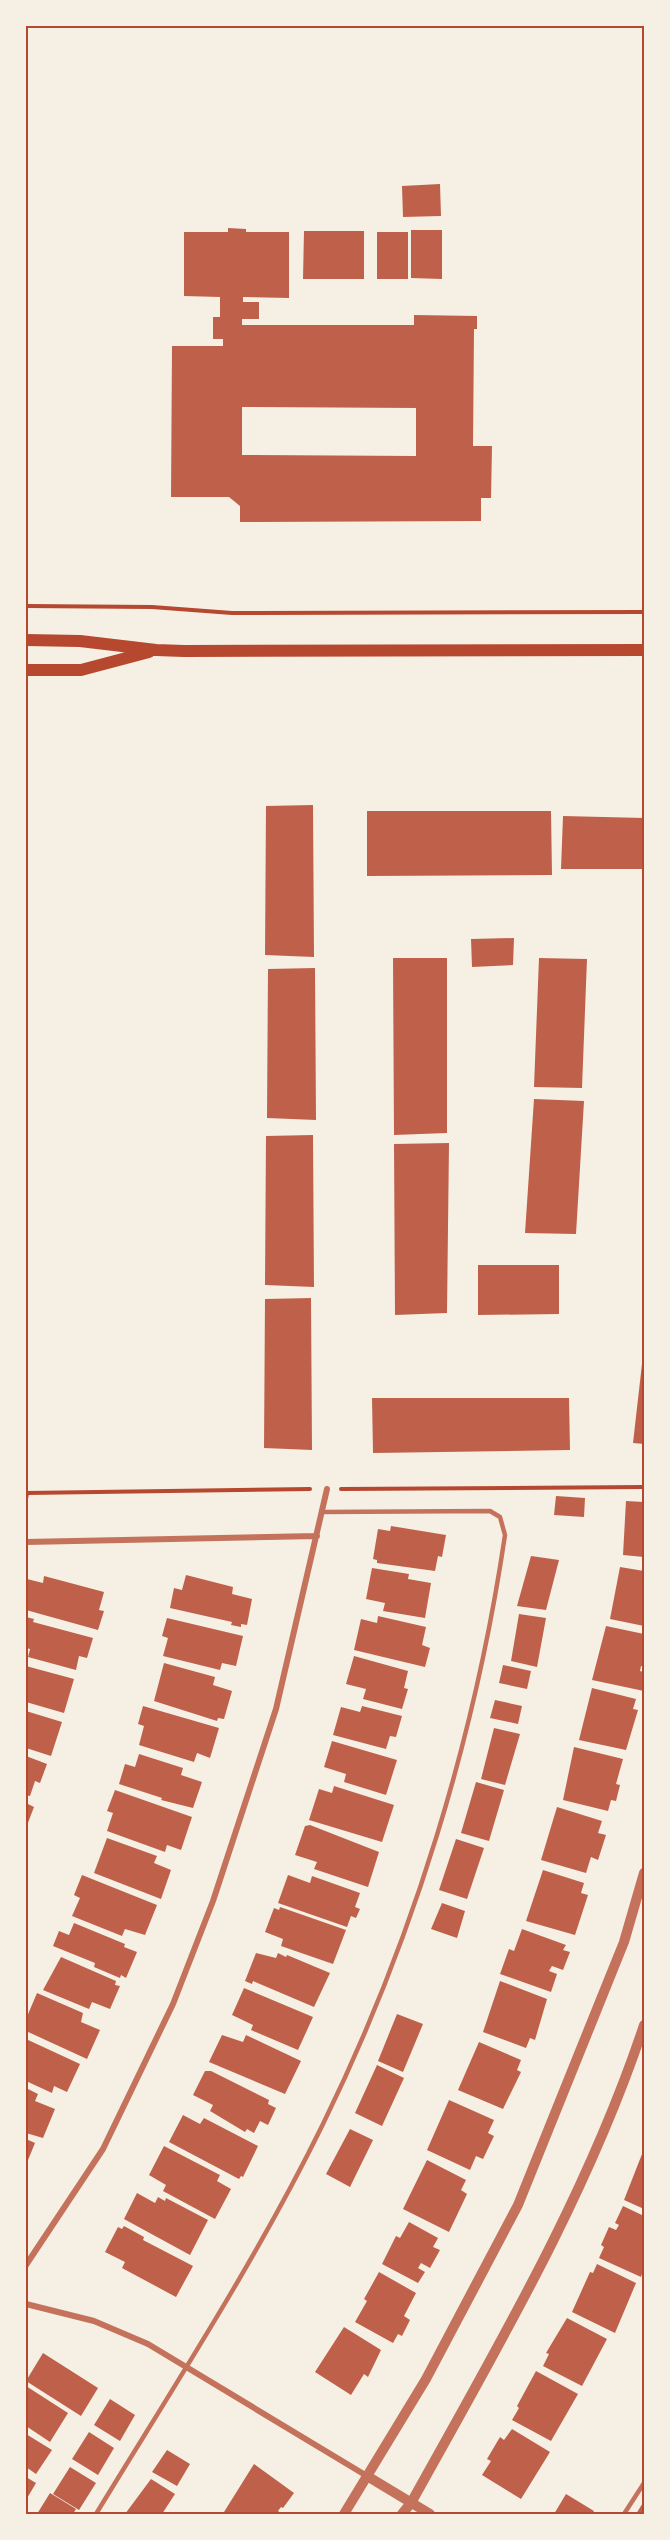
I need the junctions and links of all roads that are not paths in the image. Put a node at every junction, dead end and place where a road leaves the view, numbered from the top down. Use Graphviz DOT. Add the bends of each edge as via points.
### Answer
graph roads {
  1 [pos="26,640"];
  2 [pos="156,650"];
  3 [pos="645,650"];
  4 [pos="26,670"];
  5 [pos="327,1489"];
  6 [pos="322,1512"];
  7 [pos="317,1536"];
  8 [pos="26,1542"];
  9 [pos="645,1873"];
  10 [pos="645,2025"];
  11 [pos="26,2265"];
  12 [pos="26,2304"];
  13 [pos="186,2367"];
  14 [pos="367,2476"];
  15 [pos="645,2483"];
  16 [pos="411,2503"];
  17 [pos="96,2514"];
  18 [pos="344,2514"];
  19 [pos="402,2514"];
  20 [pos="430,2514"];
  21 [pos="624,2514"];
  1 -- 2 [label="main road" via="80,641"];
  2 -- 3 [label="main road"];
  2 -- 4 [label="main road" via="81,670"];
  5 -- 6 [label="street"];
  6 -- 7 [label="street"];
  6 -- 13 [label="lane" via="489,1511 500,1517 505,1526 500,1568 471,1711 443,1815 404,1932 324,2123 276,2215"];
  7 -- 8 [label="street"];
  7 -- 11 [label="street" via="272,1720 213,1901 173,2004 103,2149"];
  9 -- 14 [label="street" via="624,1942 518,2205 426,2379"];
  10 -- 16 [label="street" via="582,2181 536,2277"];
  12 -- 13 [label="street" via="103,2324"];
  13 -- 14 [label="street"];
  13 -- 17 [label="lane"];
  14 -- 16 [label="street"];
  14 -- 18 [label="street"];
  15 -- 21 [label="lane"];
  16 -- 19 [label="street"];
  16 -- 20 [label="street"];
}
